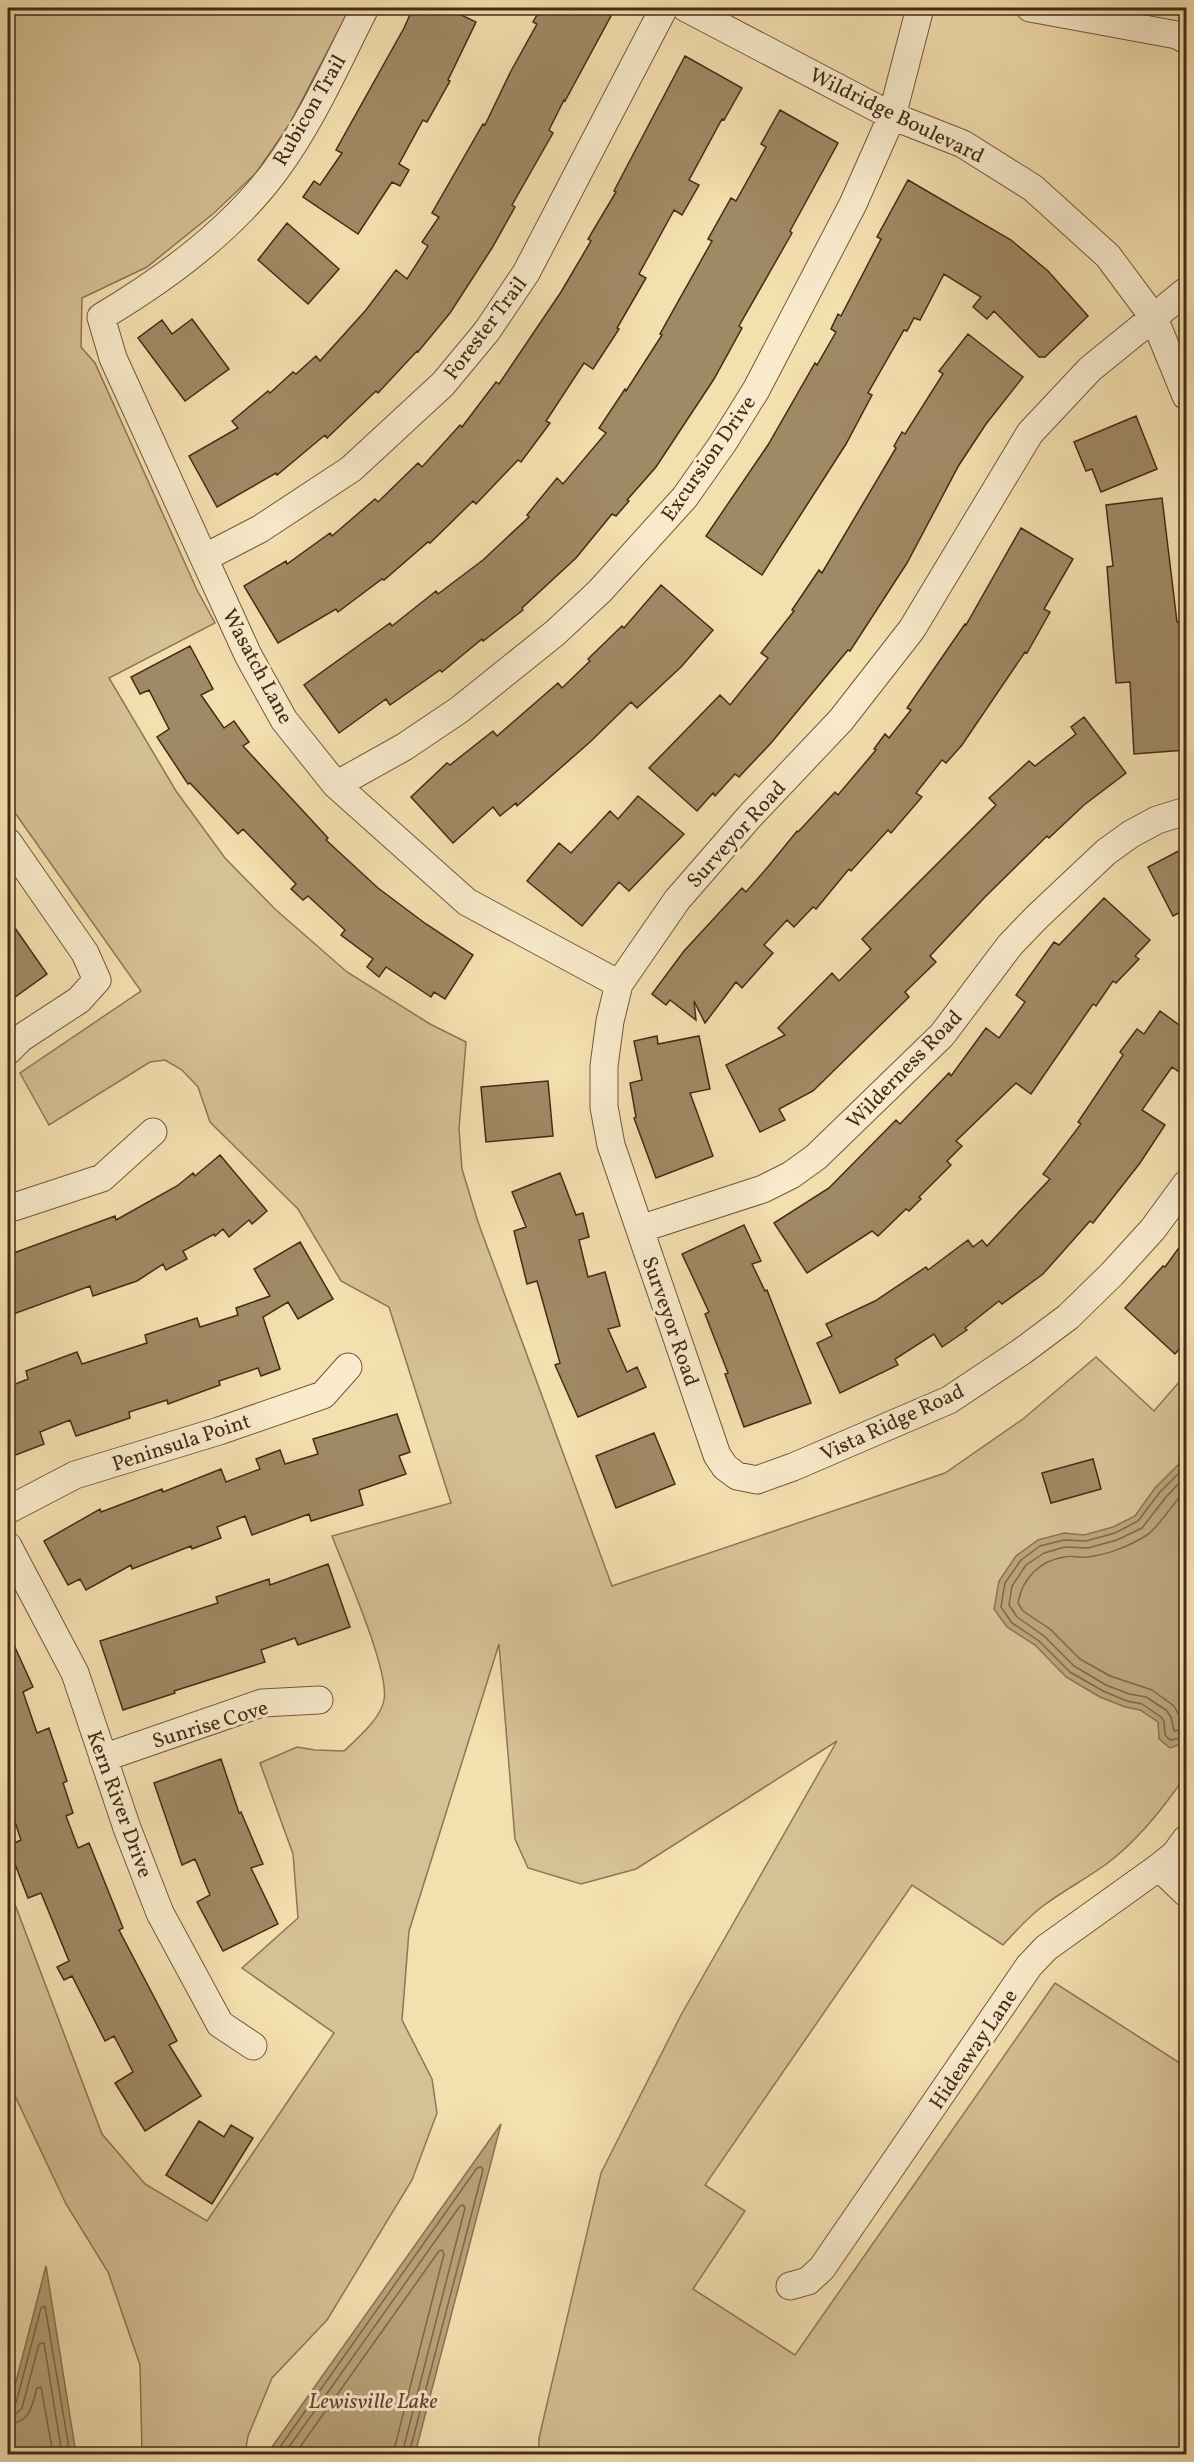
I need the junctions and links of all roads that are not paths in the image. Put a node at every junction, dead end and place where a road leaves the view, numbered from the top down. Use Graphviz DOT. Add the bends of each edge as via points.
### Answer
graph roads {
  1 [pos="365,8"];
  2 [pos="664,8"];
  3 [pos="686,8"];
  4 [pos="920,8"];
  5 [pos="1030,8"];
  6 [pos="1183,30"];
  7 [pos="892,116"];
  8 [pos="1186,291"];
  9 [pos="101,317"];
  10 [pos="1154,318"];
  11 [pos="1186,396"];
  12 [pos="204,558"];
  13 [pos="336,785"];
  14 [pos="1186,811"];
  15 [pos="8,842"];
  16 [pos="619,984"];
  17 [pos="8,1052"];
  18 [pos="153,1132"];
  19 [pos="1186,1184"];
  20 [pos="8,1209"];
  21 [pos="640,1229"];
  22 [pos="348,1367"];
  23 [pos="737,1476"];
  24 [pos="8,1510"];
  25 [pos="8,1546"];
  26 [pos="319,1700"];
  27 [pos="103,1758"];
  28 [pos="1186,1839"];
  29 [pos="1159,1867"];
  30 [pos="1186,1893"];
  31 [pos="253,2046"];
  32 [pos="790,2286"];
  1 -- 9 [label="street, Rubicon Trail" via="309,118 274,172 208,241 140,294"];
  2 -- 12 [label="street, Forester Trail" via="526,273 487,331 443,384 351,469 260,529"];
  3 -- 7 [label="street, Wildridge Boulevard"];
  4 -- 7 [label="street, Excursion Drive"];
  5 -- 6 [label="street"];
  7 -- 10 [label="street, Wildridge Boulevard" via="963,144 1032,188 1108,255"];
  7 -- 13 [label="street, Excursion Drive" via="853,204 756,390 685,496 600,591 555,633 459,710"];
  8 -- 10 [label="street, Surveyor Road"];
  9 -- 12 [label="street, Wasatch Lane" via="113,358"];
  10 -- 11 [label="street, Wildridge Boulevard"];
  10 -- 16 [label="street, Surveyor Road" via="1089,369 1030,433 912,629 841,720 677,900"];
  12 -- 13 [label="street, Wasatch Lane" via="248,655 284,720"];
  13 -- 16 [label="street, Wasatch Lane" via="467,902"];
  14 -- 21 [label="street, Wilderness Road" via="1131,834 1037,916 1010,945 942,1035 816,1156 763,1189"];
  15 -- 17 [label="street" via="85,954 97,980 79,1000 21,1038"];
  16 -- 21 [label="street, Surveyor Road" via="604,1066 604,1107 611,1145"];
  18 -- 20 [label="street" via="102,1178"];
  19 -- 23 [label="street, Vista Ridge Road" via="1153,1229 1068,1317 949,1400 757,1480"];
  21 -- 23 [label="street, Surveyor Road" via="717,1455"];
  22 -- 24 [label="street, Peninsula Point" via="323,1395 75,1475"];
  25 -- 27 [label="street, Kern River Drive" via="75,1673"];
  26 -- 27 [label="street, Sunrise Cove" via="262,1703"];
  27 -- 31 [label="street, Kern River Drive" via="160,1913 220,2024"];
  28 -- 29 [label="street, Hideaway Lane"];
  29 -- 30 [label="street"];
  29 -- 32 [label="street, Hideaway Lane" via="1046,1948 1029,1966 822,2268 808,2281"];
}
